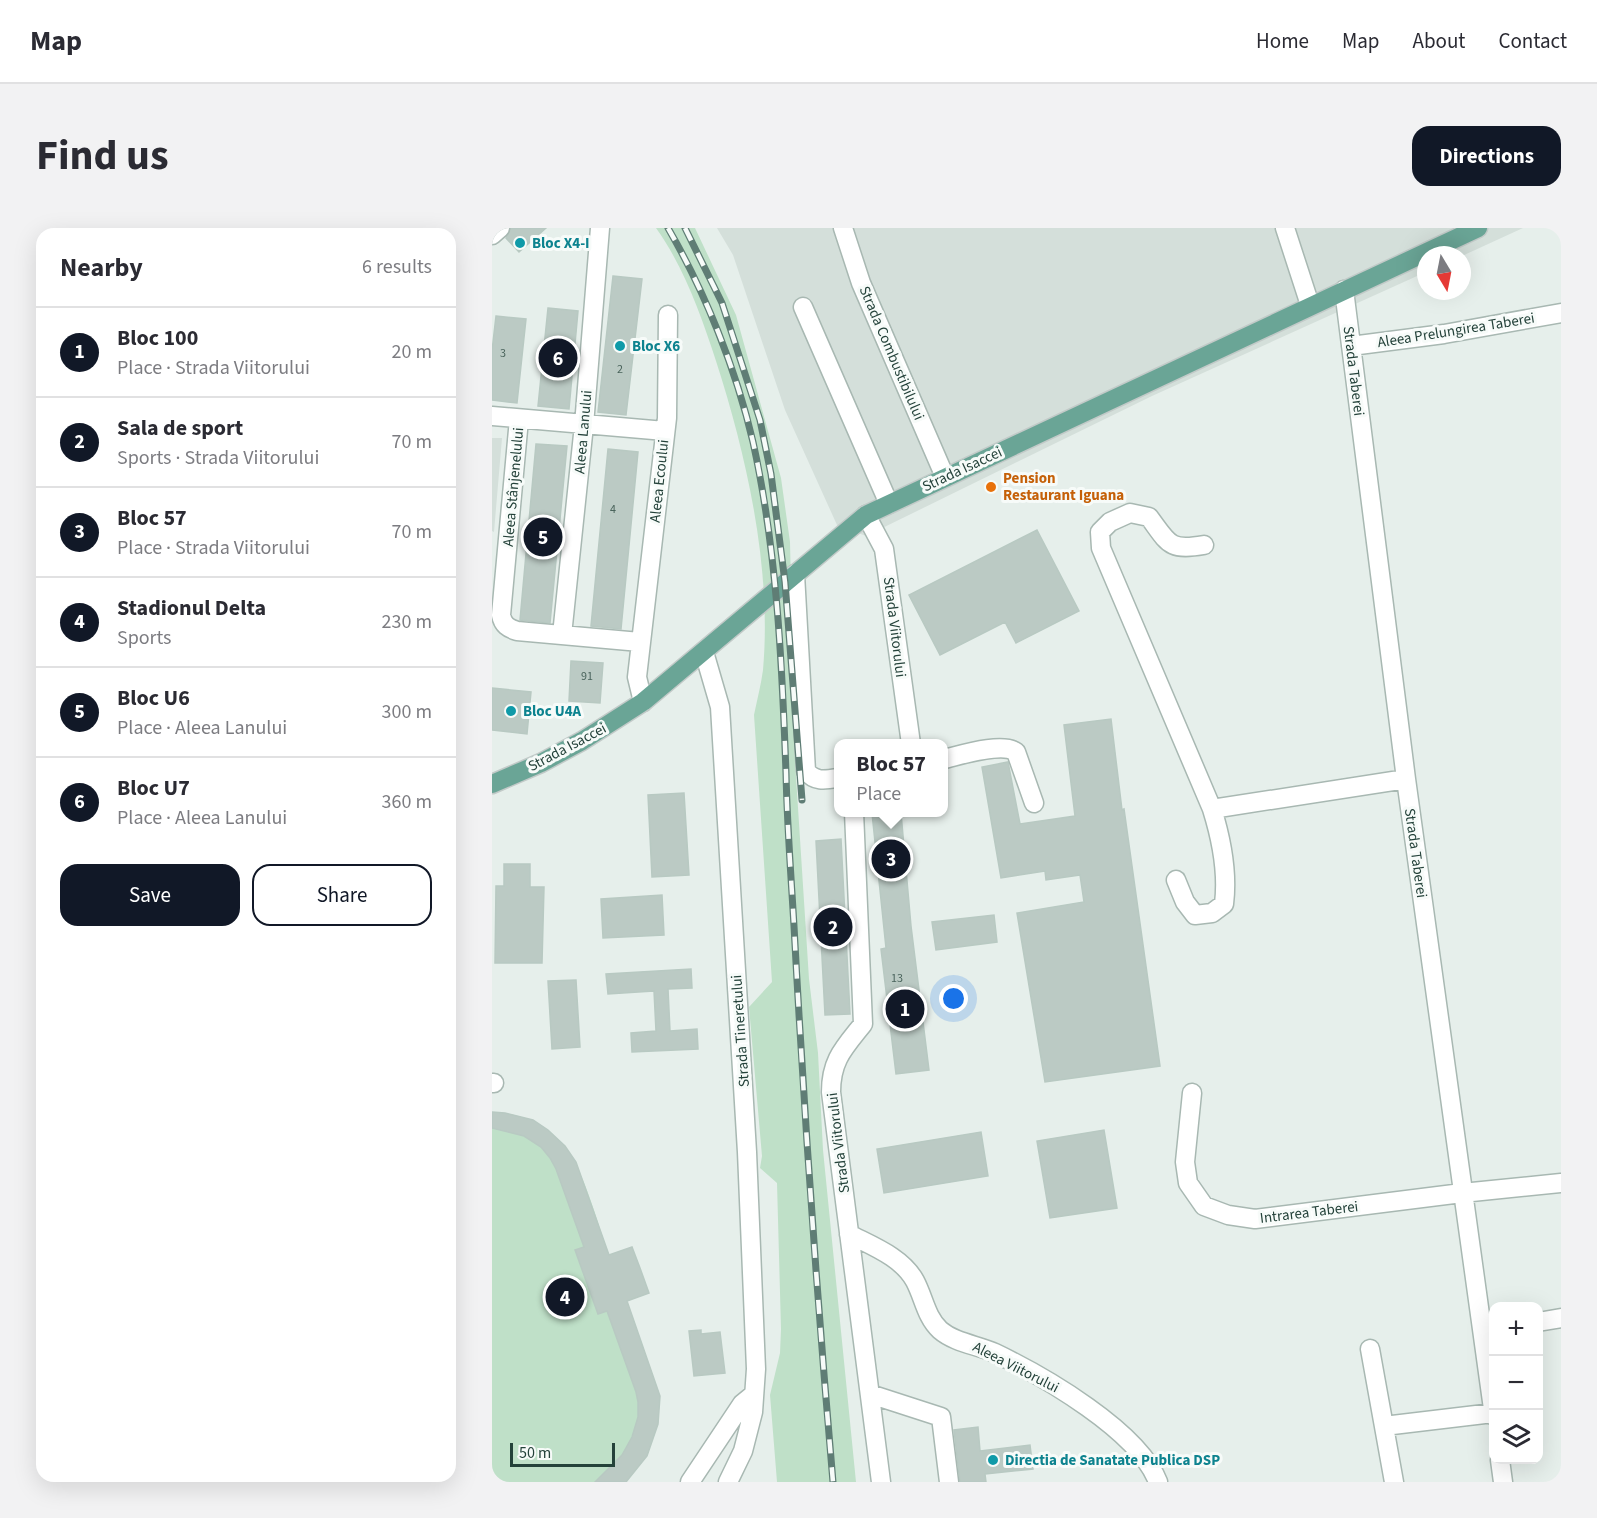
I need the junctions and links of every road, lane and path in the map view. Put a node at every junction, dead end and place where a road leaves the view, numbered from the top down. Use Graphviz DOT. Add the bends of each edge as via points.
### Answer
graph roads {
  1 [pos="500,228"];
  2 [pos="600,228"];
  3 [pos="843,228"];
  4 [pos="1285,228"];
  5 [pos="1478,228"];
  6 [pos="492,235"];
  7 [pos="1344,290"];
  8 [pos="1310,305"];
  9 [pos="803,307"];
  10 [pos="1561,313"];
  11 [pos="668,315"];
  12 [pos="1351,346"];
  13 [pos="492,416"];
  14 [pos="519,419"];
  15 [pos="584,425"];
  16 [pos="665,431"];
  17 [pos="945,477"];
  18 [pos="889,504"];
  19 [pos="866,515"];
  20 [pos="1204,545"];
  21 [pos="795,574"];
  22 [pos="562,635"];
  23 [pos="640,642"];
  24 [pos="704,652"];
  25 [pos="643,702"];
  26 [pos="910,739"];
  27 [pos="948,758"];
  28 [pos="834,778"];
  29 [pos="1406,779"];
  30 [pos="492,784"];
  31 [pos="1034,803"];
  32 [pos="1212,809"];
  33 [pos="854,817"];
  34 [pos="1176,880"];
  35 [pos="1192,1093"];
  36 [pos="1561,1184"];
  37 [pos="1462,1193"];
  38 [pos="849,1234"];
  39 [pos="1561,1318"];
  40 [pos="1543,1321"];
  41 [pos="1487,1330"];
  42 [pos="1370,1349"];
  43 [pos="870,1394"];
  44 [pos="753,1404"];
  45 [pos="1493,1410"];
  46 [pos="1489,1414"];
  47 [pos="1384,1426"];
  48 [pos="1501,1464"];
  49 [pos="690,1482"];
  50 [pos="728,1482"];
  51 [pos="881,1482"];
  52 [pos="949,1482"];
  53 [pos="1158,1482"];
  54 [pos="1394,1482"];
  55 [pos="1503,1482"];
  1 -- 6 [label="street"];
  2 -- 15 [label="street, Aleea Lanului"];
  3 -- 17 [label="street, Strada Combustibilului" via="861,283"];
  4 -- 8 [label="street"];
  5 -- 7 [label="main road, Strada Isaccei"];
  7 -- 8 [label="main road, Strada Isaccei"];
  7 -- 12 [label="street, Strada Taberei"];
  8 -- 17 [label="main road, Strada Isaccei"];
  9 -- 18 [label="street"];
  10 -- 12 [label="street, Aleea Prelungirea Taberei"];
  11 -- 16 [label="street"];
  12 -- 29 [label="street, Strada Taberei"];
  13 -- 14 [label="street, Aleea Ecoului"];
  14 -- 15 [label="street, Aleea Ecoului"];
  14 -- 22 [label="street, Aleea Stânjenelului" via="501,615 505,625 517,631"];
  15 -- 16 [label="street, Aleea Ecoului"];
  15 -- 22 [label="street, Aleea Lanului"];
  16 -- 23 [label="street, Aleea Ecoului"];
  17 -- 18 [label="main road, Strada Isaccei"];
  18 -- 19 [label="main road, Strada Isaccei"];
  19 -- 21 [label="main road, Strada Isaccei"];
  19 -- 26 [label="street, Strada Viitorului" via="884,549"];
  20 -- 32 [label="street" via="1182,549 1167,542 1149,517 1130,513 1110,522 1100,532 1101,548"];
  21 -- 24 [label="main road, Strada Isaccei"];
  21 -- 28 [label="street" via="806,771 819,780"];
  22 -- 23 [label="street"];
  23 -- 25 [label="street, Aleea Ecoului" via="637,676"];
  24 -- 25 [label="main road, Strada Isaccei"];
  24 -- 44 [label="street, Strada Tineretului" via="720,707 747,1152 756,1369"];
  25 -- 30 [label="main road, Strada Isaccei" via="582,741"];
  27 -- 31 [label="street" via="1010,748 1016,753"];
  29 -- 32 [label="street"];
  29 -- 37 [label="street, Strada Taberei"];
  32 -- 34 [label="street" via="1227,884 1224,904 1212,913 1195,915"];
  33 -- 38 [label="street, Strada Viitorului" via="863,1024 838,1055 831,1077"];
  35 -- 37 [label="street, Intrarea Taberei" via="1185,1162 1188,1182 1204,1206 1228,1215 1255,1219"];
  36 -- 37 [label="street, Intrarea Taberei"];
  37 -- 41 [label="street, Strada Taberei"];
  38 -- 43 [label="street, Strada Viitorului"];
  38 -- 53 [label="street, Aleea Viitorului" via="891,1256 906,1269 929,1316 946,1335 992,1352 1060,1388 1144,1456"];
  39 -- 40 [label="street"];
  41 -- 45 [label="street, Strada Taberei"];
  42 -- 47 [label="street"];
  43 -- 51 [label="street, Strada Viitorului"];
  43 -- 52 [label="street" via="941,1417"];
  44 -- 49 [label="street" via="742,1404"];
  44 -- 50 [label="street, Strada Tineretului" via="743,1451"];
  46 -- 47 [label="street"];
  47 -- 54 [label="street"];
  48 -- 55 [label="street"];
}
